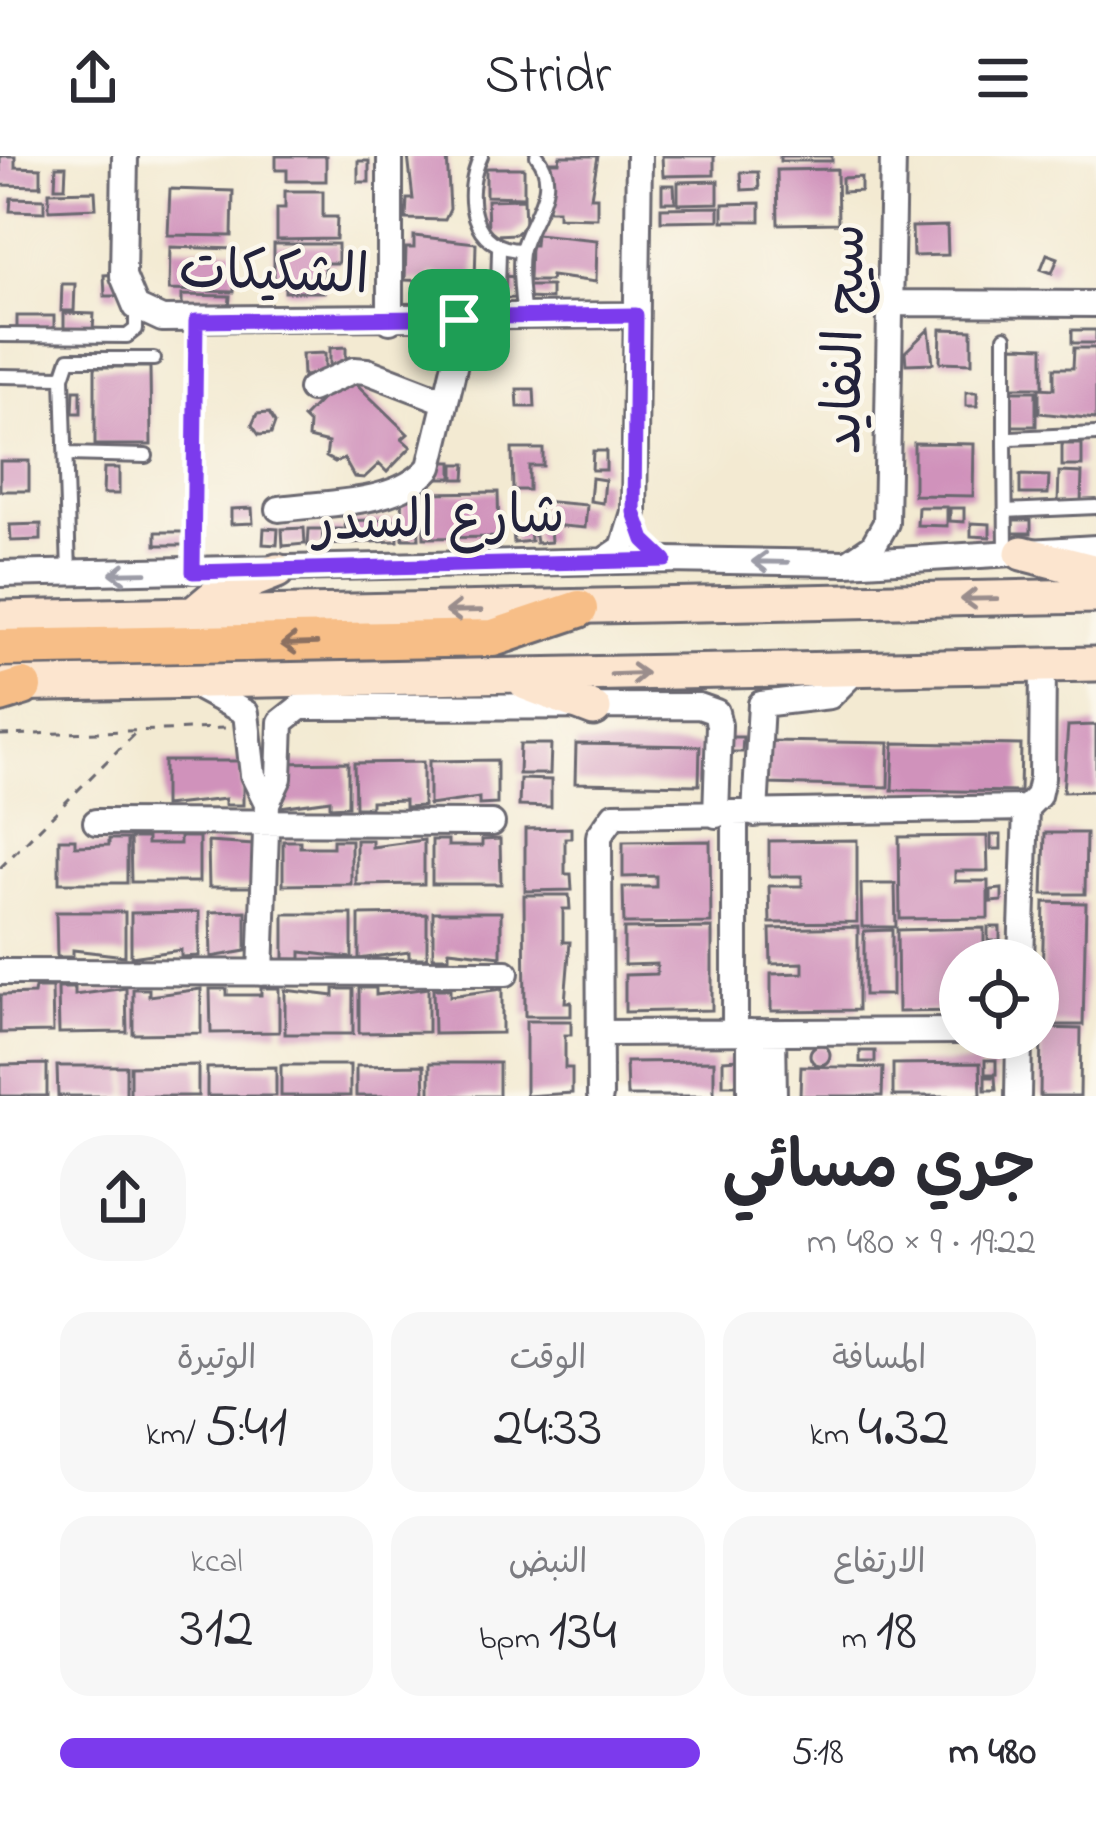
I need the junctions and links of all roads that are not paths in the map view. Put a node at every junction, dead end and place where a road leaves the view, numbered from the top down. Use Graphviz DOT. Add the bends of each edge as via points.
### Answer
graph roads {
  1 [pos="125,156"];
  2 [pos="390,156"];
  3 [pos="481,156"];
  4 [pos="537,156"];
  5 [pos="638,156"];
  6 [pos="893,156"];
  7 [pos="500,250"];
  8 [pos="521,250"];
  9 [pos="892,303"];
  10 [pos="1096,304"];
  11 [pos="505,306"];
  12 [pos="136,307"];
  13 [pos="636,315"];
  14 [pos="390,321"];
  15 [pos="0,335"];
  16 [pos="1004,337"];
  17 [pos="458,339"];
  18 [pos="154,359"];
  19 [pos="0,376"];
  20 [pos="63,377"];
  21 [pos="311,389"];
  22 [pos="445,401"];
  23 [pos="1096,434"];
  24 [pos="1006,444"];
  25 [pos="66,454"];
  26 [pos="146,456"];
  27 [pos="1096,508"];
  28 [pos="279,509"];
  29 [pos="1005,511"];
  30 [pos="634,512"];
  31 [pos="886,523"];
  32 [pos="1096,548"];
  33 [pos="1014,553"];
  34 [pos="928,559"];
  35 [pos="665,560"];
  36 [pos="599,562"];
  37 [pos="847,563"];
  38 [pos="277,572"];
  39 [pos="1096,572"];
  40 [pos="0,574"];
  41 [pos="69,574"];
  42 [pos="1096,596"];
  43 [pos="579,609"];
  44 [pos="190,616"];
  45 [pos="0,618"];
  46 [pos="0,648"];
  47 [pos="1042,664"];
  48 [pos="1096,664"];
  49 [pos="861,665"];
  50 [pos="513,678"];
  51 [pos="194,686"];
  52 [pos="8,688"];
  53 [pos="594,709"];
  54 [pos="757,710"];
  55 [pos="716,712"];
  56 [pos="1026,808"];
  57 [pos="266,813"];
  58 [pos="735,814"];
  59 [pos="96,822"];
  60 [pos="492,823"];
  61 [pos="1022,939"];
  62 [pos="0,972"];
  63 [pos="261,973"];
  64 [pos="506,973"];
  65 [pos="939,1031"];
  66 [pos="753,1032"];
  67 [pos="600,1033"];
  68 [pos="1018,1059"];
  69 [pos="600,1096"];
  70 [pos="750,1096"];
  71 [pos="774,1096"];
  72 [pos="1018,1096"];
  1 -- 12 [label="street, الشكيكات" via="123,276"];
  2 -- 14 [label="street"];
  3 -- 7 [label="lane" via="476,222"];
  4 -- 8 [label="lane" via="544,194"];
  5 -- 13 [label="street"];
  6 -- 9 [label="street, سيج النفايد"];
  7 -- 8 [label="lane"];
  7 -- 11 [label="lane"];
  8 -- 11 [label="lane"];
  9 -- 10 [label="street"];
  9 -- 31 [label="street, سيج النفايد"];
  11 -- 13 [label="street, الشكيكات"];
  11 -- 17 [label="street, الشكيكات"];
  12 -- 14 [label="street, الشكيكات" via="196,321"];
  12 -- 15 [label="lane" via="136,329 127,336"];
  13 -- 30 [label="street"];
  14 -- 17 [label="street, الشكيكات"];
  16 -- 24 [label="lane"];
  17 -- 22 [label="street"];
  18 -- 20 [label="lane" via="69,359"];
  19 -- 20 [label="lane"];
  20 -- 25 [label="lane"];
  21 -- 22 [label="street" via="367,370"];
  22 -- 28 [label="street" via="430,467 410,485"];
  23 -- 24 [label="lane"];
  24 -- 29 [label="lane"];
  25 -- 26 [label="lane"];
  25 -- 41 [label="lane"];
  27 -- 29 [label="lane"];
  29 -- 33 [label="lane"];
  30 -- 35 [label="street" via="644,540"];
  30 -- 36 [label="street" via="623,548"];
  31 -- 34 [label="street, سيج النفايد" via="899,546"];
  31 -- 37 [label="street, سيج النفايد" via="873,546"];
  32 -- 33 [label="street, شارع السدر"];
  33 -- 34 [label="street, شارع السدر"];
  33 -- 39 [label="main road"];
  34 -- 37 [label="street, شارع السدر"];
  35 -- 36 [label="street, شارع السدر"];
  37 -- 35 [label="street, شارع السدر, one-way"];
  36 -- 38 [label="street, شارع السدر"];
  38 -- 41 [label="street, شارع السدر, one-way"];
  38 -- 44 [label="main road" via="245,580"];
  40 -- 41 [label="street, شارع السدر"];
  42 -- 43 [label="main road, شارع السدر, one-way"];
  43 -- 44 [label="main road, شارع السدر, one-way"];
  43 -- 46 [label="main road, one-way" via="493,638"];
  44 -- 45 [label="main road, شارع السدر"];
  47 -- 48 [label="main road"];
  47 -- 49 [label="main road"];
  47 -- 56 [label="street" via="1042,778"];
  50 -- 49 [label="main road, one-way"];
  49 -- 54 [label="street" via="830,696 766,701"];
  50 -- 51 [label="main road"];
  50 -- 53 [label="main road"];
  51 -- 52 [label="main road"];
  51 -- 57 [label="street" via="245,713"];
  53 -- 55 [label="street"];
  53 -- 57 [label="street" via="299,706 281,722 279,778"];
  54 -- 55 [label="street"];
  54 -- 58 [label="street"];
  55 -- 58 [label="street"];
  56 -- 58 [label="street"];
  56 -- 61 [label="street"];
  57 -- 59 [label="street"];
  57 -- 60 [label="street"];
  57 -- 63 [label="street"];
  58 -- 66 [label="street"];
  58 -- 67 [label="street" via="614,814 604,824"];
  62 -- 63 [label="street"];
  63 -- 64 [label="street"];
  65 -- 66 [label="street"];
  66 -- 67 [label="street"];
  66 -- 70 [label="street"];
  66 -- 71 [label="street"];
  67 -- 69 [label="street"];
  68 -- 72 [label="street"];
}
